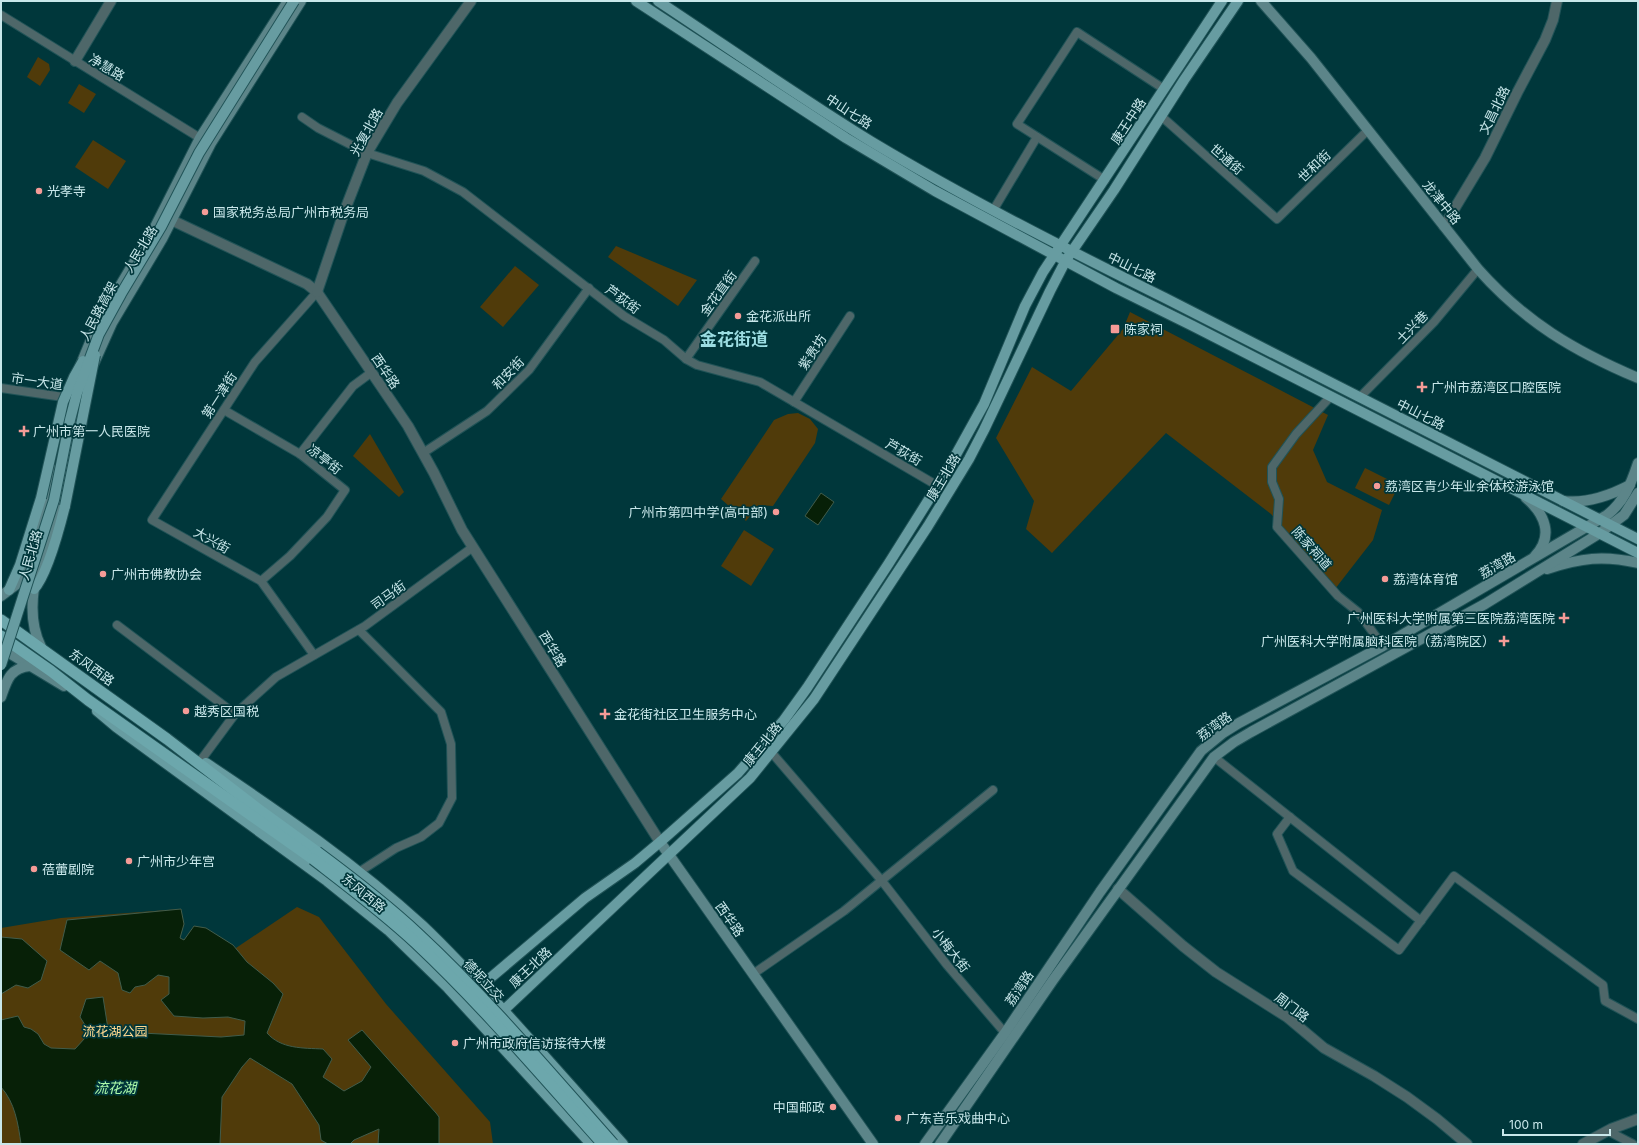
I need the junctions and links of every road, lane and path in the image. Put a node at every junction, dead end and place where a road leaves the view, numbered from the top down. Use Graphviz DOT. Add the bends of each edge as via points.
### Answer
graph roads {
  1 [pos="111,1"];
  2 [pos="288,1"];
  3 [pos="294,1"];
  4 [pos="301,1"];
  5 [pos="470,1"];
  6 [pos="636,1"];
  7 [pos="658,1"];
  8 [pos="1222,1"];
  9 [pos="1238,1"];
  10 [pos="1260,1"];
  11 [pos="1557,1"];
  12 [pos="1,14"];
  13 [pos="75,61"];
  14 [pos="1164,89"];
  15 [pos="1161,116"];
  16 [pos="302,117"];
  17 [pos="1368,131"];
  18 [pos="1037,137"];
  19 [pos="200,138"];
  20 [pos="367,153"];
  21 [pos="1105,180"];
  22 [pos="994,209"];
  23 [pos="161,216"];
  24 [pos="1277,219"];
  25 [pos="172,220"];
  26 [pos="1444,226"];
  27 [pos="1061,245"];
  28 [pos="1072,251"];
  29 [pos="1055,254"];
  30 [pos="1066,260"];
  31 [pos="755,261"];
  32 [pos="1478,269"];
  33 [pos="1122,277"];
  34 [pos="589,288"];
  35 [pos="1116,288"];
  36 [pos="317,292"];
  37 [pos="850,316"];
  38 [pos="99,334"];
  39 [pos="686,359"];
  40 [pos="372,372"];
  41 [pos="1638,378"];
  42 [pos="1,388"];
  43 [pos="1331,396"];
  44 [pos="1360,397"];
  45 [pos="70,398"];
  46 [pos="794,402"];
  47 [pos="224,410"];
  48 [pos="300,454"];
  49 [pos="423,454"];
  50 [pos="1638,463"];
  51 [pos="1630,485"];
  52 [pos="938,486"];
  53 [pos="1518,491"];
  54 [pos="1638,492"];
  55 [pos="1561,501"];
  56 [pos="152,520"];
  57 [pos="1599,520"];
  58 [pos="1611,526"];
  59 [pos="1589,527"];
  60 [pos="1600,533"];
  61 [pos="1638,539"];
  62 [pos="473,547"];
  63 [pos="1638,553"];
  64 [pos="1529,562"];
  65 [pos="1638,563"];
  66 [pos="1523,580"];
  67 [pos="261,581"];
  68 [pos="18,584"];
  69 [pos="34,589"];
  70 [pos="5,593"];
  71 [pos="1,620"];
  72 [pos="117,625"];
  73 [pos="359,630"];
  74 [pos="1,636"];
  75 [pos="1383,646"];
  76 [pos="41,647"];
  77 [pos="1,648"];
  78 [pos="314,655"];
  79 [pos="1,665"];
  80 [pos="30,666"];
  81 [pos="1,697"];
  82 [pos="88,700"];
  83 [pos="235,714"];
  84 [pos="167,739"];
  85 [pos="772,753"];
  86 [pos="1214,757"];
  87 [pos="201,760"];
  88 [pos="993,790"];
  89 [pos="1290,817"];
  90 [pos="681,823"];
  91 [pos="691,834"];
  92 [pos="660,842"];
  93 [pos="669,855"];
  94 [pos="315,856"];
  95 [pos="359,872"];
  96 [pos="1108,880"];
  97 [pos="882,881"];
  98 [pos="1118,889"];
  99 [pos="1421,921"];
  100 [pos="438,941"];
  101 [pos="420,959"];
  102 [pos="753,974"];
  103 [pos="482,985"];
  104 [pos="504,1010"];
  105 [pos="474,1015"];
  106 [pos="1638,1019"];
  107 [pos="1005,1033"];
  108 [pos="557,1070"];
  109 [pos="540,1086"];
  110 [pos="1638,1119"];
  111 [pos="1608,1131"];
  112 [pos="591,1144"];
  113 [pos="603,1144"];
  114 [pos="613,1144"];
  115 [pos="623,1144"];
  116 [pos="873,1144"];
  117 [pos="925,1144"];
  118 [pos="940,1144"];
  119 [pos="1467,1144"];
  120 [pos="1582,1144"];
  121 [pos="1633,1144"];
  1 -- 13 [label="street"];
  2 -- 19 [label="main road, 人民北路"];
  3 -- 38 [label="main road, 人民路高架, bridge" via="199,153 161,228"];
  4 -- 25 [label="main road, 人民北路" via="211,143"];
  5 -- 20 [label="street, 光复北路" via="398,103"];
  6 -- 29 [label="main road, 中山七路" via="876,156 935,191"];
  7 -- 22 [label="main road, 中山七路" via="856,132"];
  8 -- 14 [label="main road, 康王中路"];
  9 -- 15 [label="main road, 康王中路"];
  10 -- 17 [label="main road, 龙津中路" via="1303,48"];
  11 -- 26 [label="street, 文昌北路" via="1545,40 1485,158"];
  12 -- 13 [label="street, 净慧路"];
  13 -- 19 [label="street, 净慧路"];
  14 -- 18 [label="street" via="1077,32 1017,124"];
  14 -- 21 [label="main road, 康王中路"];
  15 -- 24 [label="street, 世通街"];
  15 -- 28 [label="main road, 康王中路"];
  16 -- 20 [label="street, 芦荻街"];
  17 -- 24 [label="street, 世和街"];
  17 -- 26 [label="main road, 龙津中路"];
  18 -- 21 [label="street"];
  18 -- 22 [label="street"];
  19 -- 23 [label="main road, 人民北路"];
  20 -- 34 [label="street, 芦荻街" via="424,171 463,192"];
  20 -- 36 [label="street, 光复北路"];
  21 -- 27 [label="main road, 康王中路"];
  22 -- 27 [label="main road, 中山七路"];
  23 -- 25 [label="street, 西华路"];
  23 -- 45 [label="main road, 人民北路" via="98,323 78,370"];
  25 -- 36 [label="street, 西华路" via="307,284"];
  25 -- 69 [label="main road, 人民北路" via="115,316 92,369 80,406 58,505"];
  26 -- 32 [label="main road, 龙津中路"];
  27 -- 28 [label="main road, 中山七路"];
  27 -- 29 [label="main road, 康王中路"];
  28 -- 30 [label="main road, 康王北路"];
  28 -- 33 [label="main road, 中山七路"];
  29 -- 30 [label="main road, 中山七路"];
  29 -- 52 [label="main road, 康王北路" via="1025,306 996,378 976,419"];
  30 -- 35 [label="main road, 中山七路"];
  30 -- 85 [label="main road, 康王北路" via="977,446 814,698"];
  31 -- 39 [label="street, 金花直街"];
  32 -- 41 [label="main road, 龙津中路" via="1507,299 1546,330 1571,346"];
  32 -- 44 [label="street, 土兴巷" via="1434,322"];
  33 -- 35 [label="main road"];
  33 -- 44 [label="main road, 中山七路"];
  34 -- 39 [label="street, 芦荻街" via="624,316 664,340"];
  34 -- 49 [label="street, 和安街" via="529,370 487,411"];
  35 -- 43 [label="main road, 中山七路"];
  36 -- 40 [label="street, 西华路"];
  36 -- 47 [label="street, 第一津街" via="255,362"];
  37 -- 46 [label="street, 紫贵坊"];
  38 -- 69 [label="main road, bridge" via="65,506 43,574"];
  38 -- 70 [label="main road, bridge" via="63,402 41,498 20,565"];
  38 -- 79 [label="main road, 人民路高架, bridge" via="77,393 54,500"];
  39 -- 46 [label="street, 芦荻街" via="705,368 760,382"];
  40 -- 48 [label="street" via="353,386"];
  40 -- 49 [label="street, 西华路" via="408,426"];
  42 -- 45 [label="street, 市一大道"];
  43 -- 53 [label="main road, 中山七路"];
  43 -- 75 [label="street, 陈家祠道" via="1296,434 1272,467 1272,482 1279,500 1277,527 1338,596 1358,612"];
  44 -- 55 [label="main road, 中山七路"];
  45 -- 68 [label="main road, 人民北路" via="47,504 30,558"];
  46 -- 52 [label="street, 芦荻街"];
  47 -- 48 [label="street, 凉亭街"];
  47 -- 56 [label="street, 第一津街"];
  48 -- 67 [label="street, 凉亭街" via="345,490 326,517 290,556"];
  49 -- 62 [label="street, 西华路"];
  50 -- 51 [label="main road, 荔湾路"];
  51 -- 55 [label="main road" via="1592,500"];
  51 -- 57 [label="main road, 荔湾路" via="1615,509"];
  52 -- 90 [label="main road, 康王北路" via="784,720 738,772"];
  53 -- 59 [label="main road, 中山七路"];
  53 -- 64 [label="main road" via="1534,504 1545,526 1545,541"];
  54 -- 58 [label="main road, 荔湾路" via="1624,515"];
  55 -- 57 [label="main road, 中山七路"];
  56 -- 67 [label="street, 大兴街"];
  57 -- 58 [label="main road, 中山七路"];
  57 -- 59 [label="main road, 荔湾路"];
  58 -- 60 [label="main road, 荔湾路"];
  58 -- 61 [label="main road, 中山七路"];
  59 -- 60 [label="main road, 中山七路"];
  59 -- 64 [label="main road, 荔湾路"];
  60 -- 63 [label="main road, 中山七路"];
  60 -- 66 [label="main road, 荔湾路"];
  62 -- 73 [label="street, 司马街"];
  62 -- 92 [label="street, 西华路"];
  64 -- 75 [label="main road, 荔湾路"];
  65 -- 66 [label="main road" via="1611,558 1584,559 1549,568"];
  66 -- 86 [label="main road, 荔湾路" via="1485,604 1234,742"];
  67 -- 78 [label="street"];
  68 -- 69 [label="main road"];
  68 -- 70 [label="main road, 人民北路"];
  69 -- 76 [label="main road, 人民北路" via="33,625"];
  71 -- 76 [label="highway, 东风西路"];
  72 -- 83 [label="street"];
  73 -- 78 [label="street, 司马街"];
  73 -- 95 [label="street" via="440,712 452,744 452,798 439,823 421,837 396,848"];
  74 -- 82 [label="highway, 东风西路"];
  75 -- 96 [label="main road, 荔湾路" via="1257,713 1210,742"];
  76 -- 84 [label="highway, 东风西路"];
  77 -- 80 [label="main road"];
  78 -- 83 [label="street, 司马街" via="276,676"];
  80 -- 81 [label="main road" via="16,669 11,674"];
  80 -- 82 [label="main road"];
  82 -- 94 [label="highway, 东风西路"];
  82 -- 101 [label="main road, 东风西路" via="116,728 346,895"];
  83 -- 87 [label="street, 司马街"];
  84 -- 87 [label="main road, 东风西路"];
  84 -- 94 [label="highway, 东风西路"];
  85 -- 91 [label="main road, 康王北路" via="750,778"];
  85 -- 97 [label="street, 小梅大街"];
  86 -- 89 [label="street"];
  86 -- 98 [label="main road, 荔湾路"];
  87 -- 95 [label="main road, 东风西路"];
  88 -- 97 [label="street"];
  89 -- 99 [label="street"];
  89 -- 99 [label="street" via="1277,834 1293,871 1399,950"];
  90 -- 91 [label="street" via="681,834"];
  90 -- 92 [label="main road, 康王北路"];
  91 -- 93 [label="main road, 康王北路"];
  92 -- 93 [label="main road, 西华路"];
  92 -- 103 [label="main road, 康王北路" via="585,898"];
  93 -- 102 [label="main road, 西华路"];
  93 -- 104 [label="main road, 康王北路"];
  94 -- 113 [label="highway, 德坭立交, bridge" via="439,965"];
  94 -- 114 [label="highway, 德坭立交, bridge" via="387,907 443,958 487,1003"];
  95 -- 100 [label="main road, 东风西路"];
  96 -- 98 [label="street, 周门路"];
  96 -- 107 [label="main road, 荔湾路"];
  97 -- 102 [label="street" via="844,911"];
  97 -- 107 [label="street, 小梅大街" via="947,966"];
  98 -- 118 [label="main road, 荔湾路"];
  98 -- 119 [label="street, 周门路" via="1211,968 1286,1017 1324,1048 1407,1097"];
  99 -- 106 [label="street" via="1454,876 1603,985 1605,1001"];
  100 -- 101 [label="street"];
  100 -- 103 [label="main road, 东风西路"];
  101 -- 105 [label="main road, 东风西路"];
  102 -- 116 [label="main road, 西华路"];
  103 -- 104 [label="main road, 东风西路"];
  103 -- 105 [label="main road"];
  104 -- 105 [label="main road"];
  104 -- 108 [label="main road, 东风西路"];
  105 -- 109 [label="main road, 东风西路"];
  107 -- 117 [label="main road, 荔湾路"];
  108 -- 109 [label="street"];
  108 -- 115 [label="main road, 东风西路"];
  109 -- 112 [label="main road, 东风西路"];
  110 -- 111 [label="street"];
  111 -- 120 [label="street"];
  111 -- 121 [label="street"];
}
